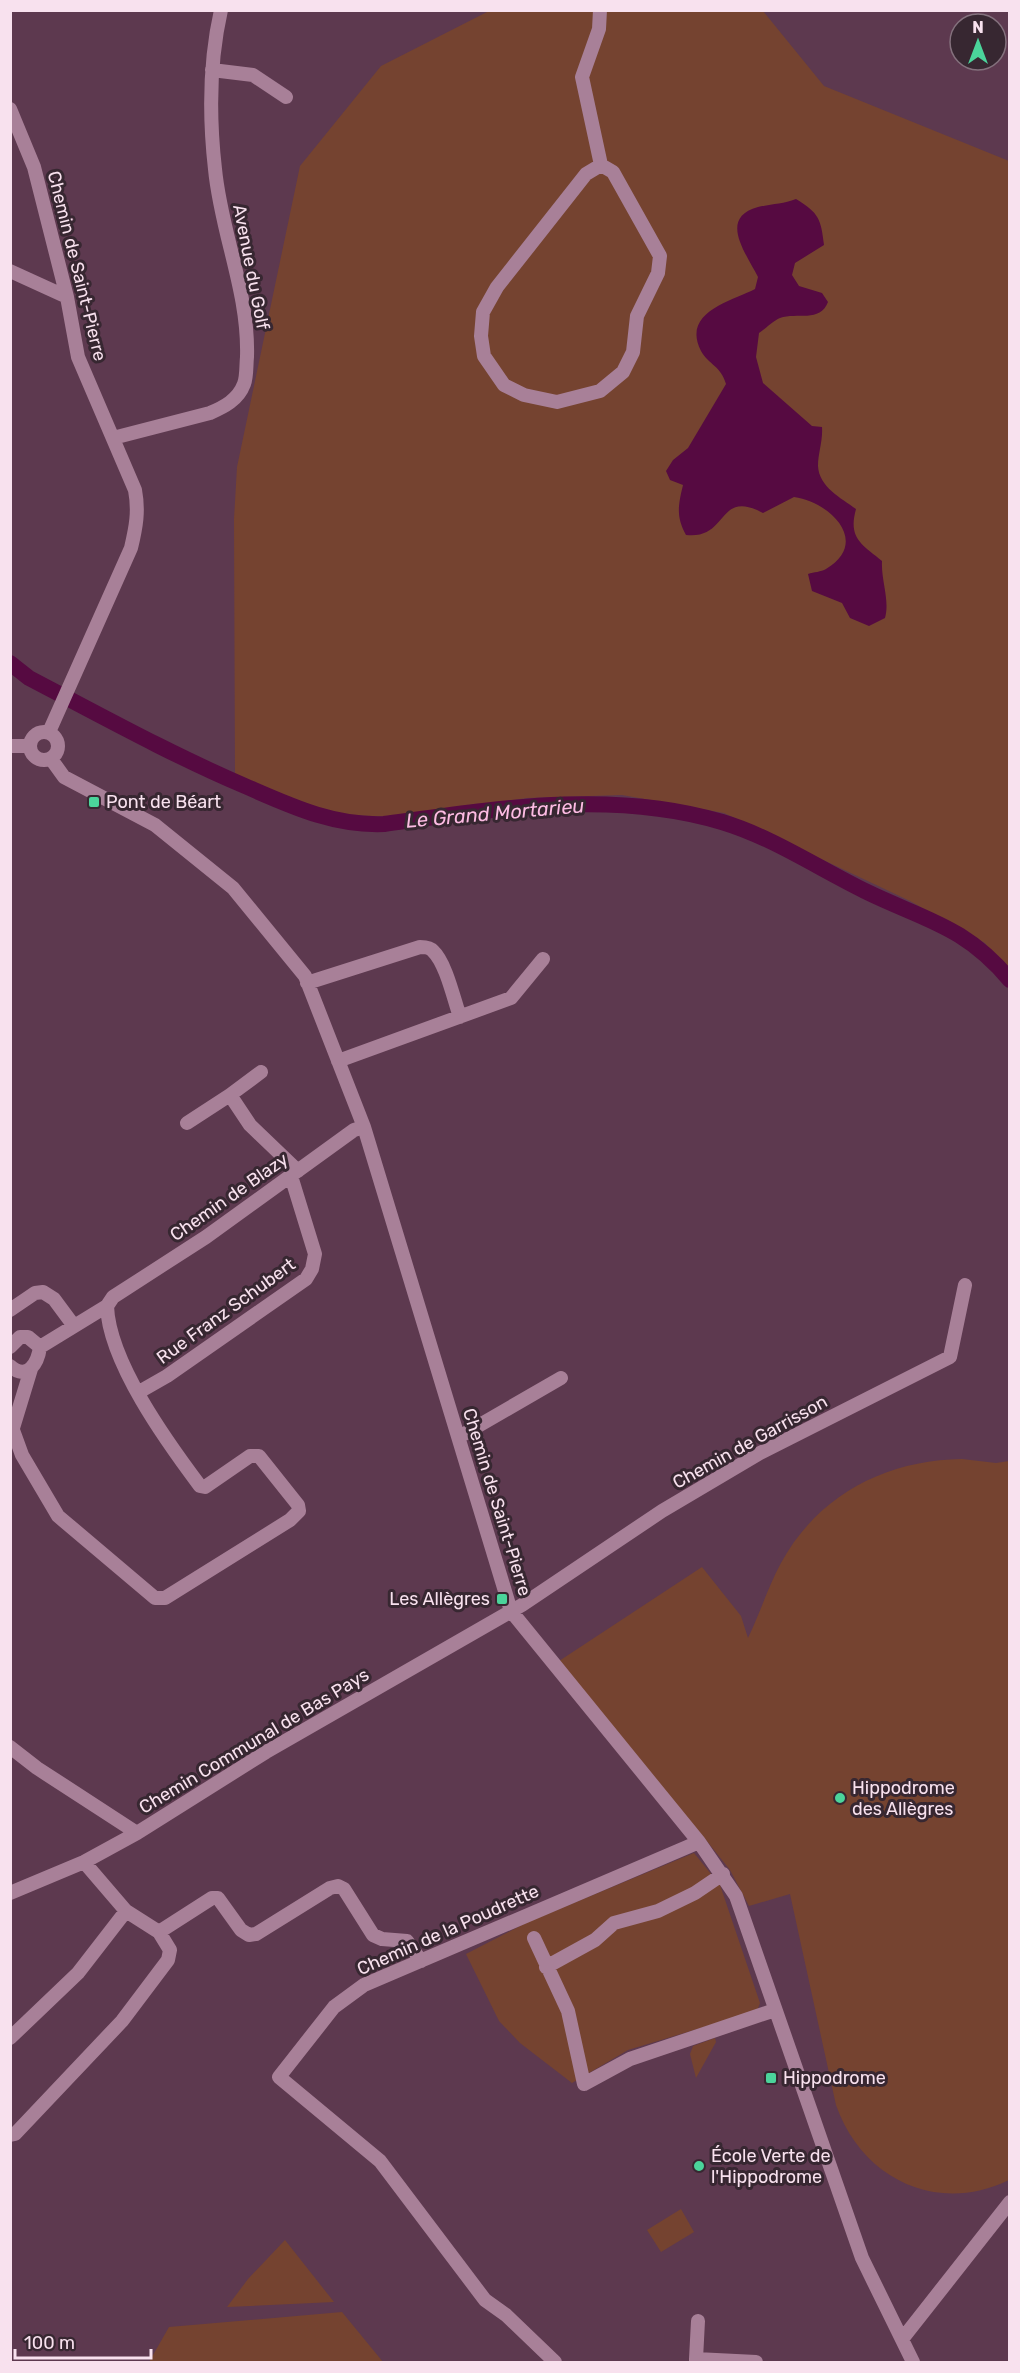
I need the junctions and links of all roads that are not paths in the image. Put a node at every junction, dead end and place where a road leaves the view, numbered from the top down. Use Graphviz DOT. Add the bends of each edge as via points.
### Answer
graph roads {
  1 [pos="220,10"];
  2 [pos="600,10"];
  3 [pos="212,70"];
  4 [pos="286,97"];
  5 [pos="10,109"];
  6 [pos="602,165"];
  7 [pos="10,271"];
  8 [pos="67,297"];
  9 [pos="113,438"];
  10 [pos="49,732"];
  11 [pos="10,746"];
  12 [pos="29,746"];
  13 [pos="51,759"];
  14 [pos="543,959"];
  15 [pos="307,982"];
  16 [pos="460,1017"];
  17 [pos="338,1061"];
  18 [pos="261,1072"];
  19 [pos="230,1095"];
  20 [pos="188,1123"];
  21 [pos="364,1127"];
  22 [pos="294,1174"];
  23 [pos="965,1285"];
  24 [pos="110,1301"];
  25 [pos="10,1310"];
  26 [pos="74,1326"];
  27 [pos="11,1342"];
  28 [pos="40,1347"];
  29 [pos="10,1366"];
  30 [pos="31,1369"];
  31 [pos="561,1378"];
  32 [pos="139,1392"];
  33 [pos="12,1425"];
  34 [pos="459,1437"];
  35 [pos="511,1611"];
  36 [pos="10,1747"];
  37 [pos="137,1833"];
  38 [pos="699,1842"];
  39 [pos="84,1862"];
  40 [pos="723,1874"];
  41 [pos="10,1893"];
  42 [pos="126,1911"];
  43 [pos="159,1932"];
  44 [pos="534,1938"];
  45 [pos="422,1961"];
  46 [pos="546,1967"];
  47 [pos="775,2010"];
  48 [pos="10,2038"];
  49 [pos="10,2135"];
  50 [pos="1010,2202"];
  51 [pos="698,2321"];
  52 [pos="903,2338"];
  53 [pos="696,2361"];
  54 [pos="555,2362"];
  55 [pos="756,2362"];
  56 [pos="913,2362"];
  1 -- 3 [label="street, Avenue du Golf"];
  2 -- 6 [label="street" via="599,29 582,77"];
  3 -- 4 [label="street" via="253,75"];
  3 -- 9 [label="street, Avenue du Golf" via="210,125 215,172 248,334 244,384 226,406 210,413"];
  5 -- 8 [label="street, Chemin de Saint-Pierre" via="34,167"];
  6 -- 6 [label="street" via="586,174 497,287 483,312 484,356 504,385 524,395 557,402 600,391 623,372 633,352 637,316 658,273 660,256 613,172"];
  7 -- 8 [label="street"];
  8 -- 9 [label="street, Chemin de Saint-Pierre" via="78,357"];
  9 -- 10 [label="street, Chemin de Saint-Pierre" via="135,490 138,520 131,548"];
  10 -- 12 [label="street" via="36,734"];
  10 -- 13 [label="street" via="57,738 59,747"];
  11 -- 12 [label="street"];
  12 -- 13 [label="street" via="35,757"];
  13 -- 15 [label="street, Chemin de Saint-Pierre" via="64,777 155,825 233,888"];
  14 -- 16 [label="street" via="510,998"];
  15 -- 16 [label="street" via="427,948 433,951 448,980"];
  15 -- 17 [label="street, Chemin de Saint-Pierre"];
  16 -- 17 [label="street"];
  17 -- 21 [label="street, Chemin de Saint-Pierre"];
  18 -- 19 [label="street"];
  19 -- 20 [label="street"];
  19 -- 22 [label="street" via="250,1125"];
  21 -- 22 [label="street, Chemin de Blazy" via="354,1130"];
  21 -- 34 [label="street, Chemin de Saint-Pierre"];
  22 -- 24 [label="street, Chemin de Blazy"];
  22 -- 32 [label="street, Rue Franz Schubert" via="315,1254 306,1280"];
  23 -- 35 [label="street, Chemin de Garrisson" via="950,1357 760,1453"];
  24 -- 26 [label="street, Chemin de Blazy"];
  24 -- 32 [label="street" via="114,1339"];
  25 -- 26 [label="street" via="43,1292 54,1299"];
  26 -- 28 [label="street, Chemin de Blazy"];
  27 -- 28 [label="street" via="28,1337"];
  28 -- 30 [label="street"];
  29 -- 30 [label="street" via="21,1372"];
  30 -- 33 [label="street"];
  31 -- 34 [label="street"];
  32 -- 33 [label="street" via="162,1436 200,1486 205,1487 249,1456 259,1456 299,1511 165,1598 155,1598 58,1516 22,1455"];
  34 -- 35 [label="street, Chemin de Saint-Pierre"];
  35 -- 37 [label="street, Chemin Communal de Bas Pays" via="266,1752"];
  35 -- 38 [label="street, Chemin de Saint-Pierre"];
  36 -- 37 [label="street"];
  37 -- 39 [label="street, Chemin Communal de Bas Pays"];
  38 -- 40 [label="street, Chemin de Saint-Pierre"];
  38 -- 45 [label="street, Chemin de la Poudrette"];
  39 -- 41 [label="street, Chemin Communal de Bas Pays"];
  39 -- 42 [label="street"];
  40 -- 46 [label="street" via="658,1911 614,1923 595,1940"];
  40 -- 47 [label="street, Chemin de Saint-Pierre" via="736,1896"];
  42 -- 43 [label="street"];
  42 -- 48 [label="street" via="78,1973"];
  43 -- 45 [label="street" via="218,1898 242,1930 256,1934 338,1886 373,1935 407,1941"];
  43 -- 49 [label="street" via="170,1950 168,1960 122,2021"];
  44 -- 46 [label="street"];
  45 -- 54 [label="street, Chemin de la Poudrette" via="364,1985 334,2007 279,2077 380,2161 485,2300"];
  46 -- 47 [label="street" via="568,2011 584,2084 630,2059"];
  47 -- 52 [label="street, Chemin de Saint-Pierre" via="862,2258"];
  50 -- 52 [label="street"];
  51 -- 53 [label="street"];
  52 -- 56 [label="street, Chemin de Saint-Pierre"];
  53 -- 55 [label="street"];
}
